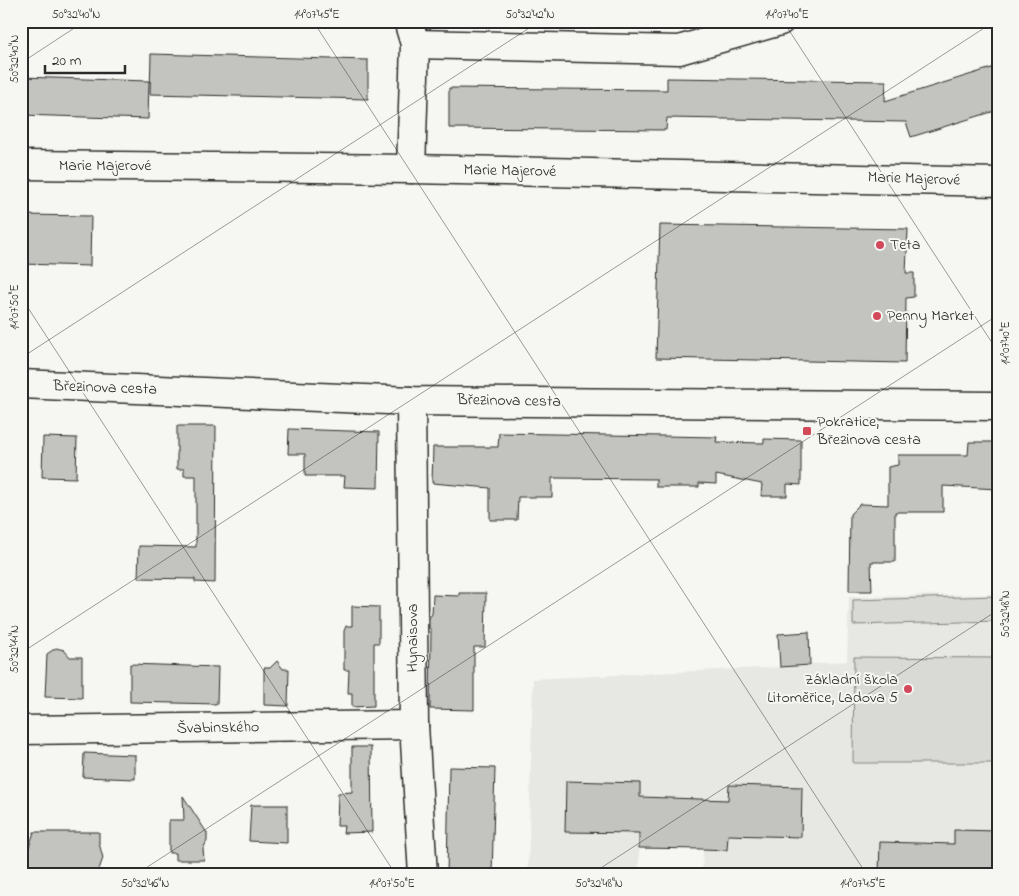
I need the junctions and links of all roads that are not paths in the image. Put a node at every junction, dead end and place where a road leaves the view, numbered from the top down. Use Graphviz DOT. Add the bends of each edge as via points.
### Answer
graph roads {
  1 [pos="780,21"];
  2 [pos="411,33"];
  3 [pos="21,166"];
  4 [pos="411,169"];
  5 [pos="998,182"];
  6 [pos="21,384"];
  7 [pos="411,400"];
  8 [pos="998,406"];
  9 [pos="414,725"];
  10 [pos="21,730"];
  11 [pos="423,875"];
  1 -- 2 [label="street" via="679,50"];
  2 -- 4 [label="street"];
  3 -- 4 [label="street, Marie Majerové"];
  4 -- 5 [label="street, Marie Majerové"];
  6 -- 7 [label="street, Březinova cesta"];
  7 -- 8 [label="street, Březinova cesta"];
  7 -- 9 [label="street, Hynaisova"];
  9 -- 10 [label="street, Švabinského"];
  9 -- 11 [label="street, Hynaisova"];
}
